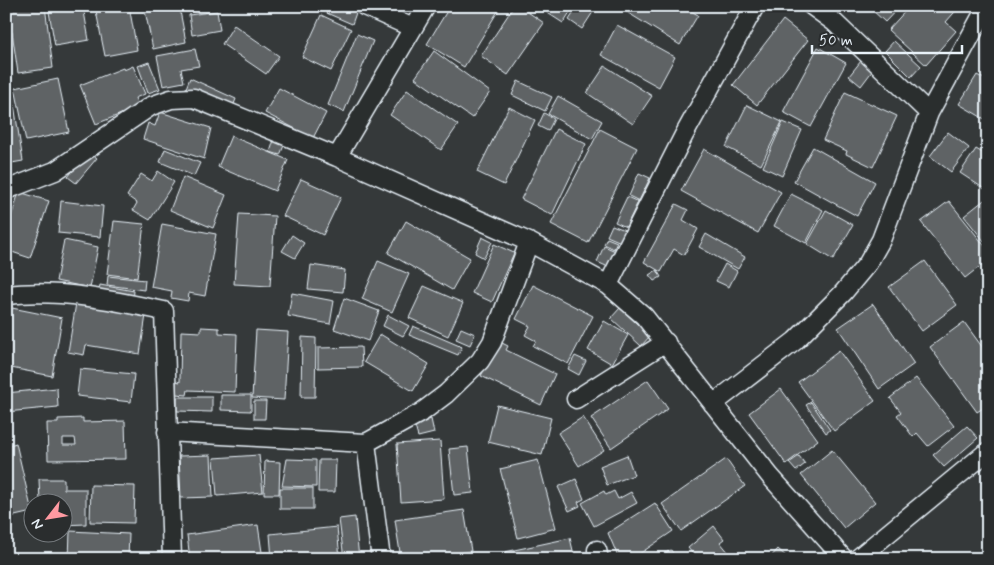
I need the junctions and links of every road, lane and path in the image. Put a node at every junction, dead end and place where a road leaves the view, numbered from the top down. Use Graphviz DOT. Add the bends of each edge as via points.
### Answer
graph roads {
  1 [pos="364,6"];
  2 [pos="426,6"];
  3 [pos="755,6"];
  4 [pos="812,6"];
  5 [pos="988,6"];
  6 [pos="413,28"];
  7 [pos="929,113"];
  8 [pos="337,158"];
  9 [pos="6,190"];
  10 [pos="529,242"];
  11 [pos="608,285"];
  12 [pos="6,295"];
  13 [pos="666,342"];
  14 [pos="576,399"];
  15 [pos="713,404"];
  16 [pos="167,432"];
  17 [pos="366,443"];
  18 [pos="988,451"];
  19 [pos="172,559"];
  20 [pos="381,559"];
  21 [pos="844,559"];
  22 [pos="856,559"];
  1 -- 6 [label="street"];
  2 -- 6 [label="street"];
  3 -- 11 [label="street" via="684,135"];
  4 -- 7 [label="street" via="834,22"];
  5 -- 7 [label="street"];
  6 -- 8 [label="street"];
  7 -- 15 [label="street" via="881,240 868,263 795,341"];
  8 -- 9 [label="street" via="194,98 171,99 151,106 55,171"];
  8 -- 10 [label="street"];
  10 -- 11 [label="street"];
  10 -- 17 [label="street" via="492,342 480,361 422,412"];
  11 -- 13 [label="street" via="644,316"];
  12 -- 16 [label="street" via="92,297 164,311"];
  13 -- 14 [label="street"];
  13 -- 15 [label="street"];
  15 -- 21 [label="street" via="770,476"];
  16 -- 17 [label="street"];
  16 -- 19 [label="street"];
  17 -- 20 [label="street"];
  18 -- 22 [label="street"];
}
